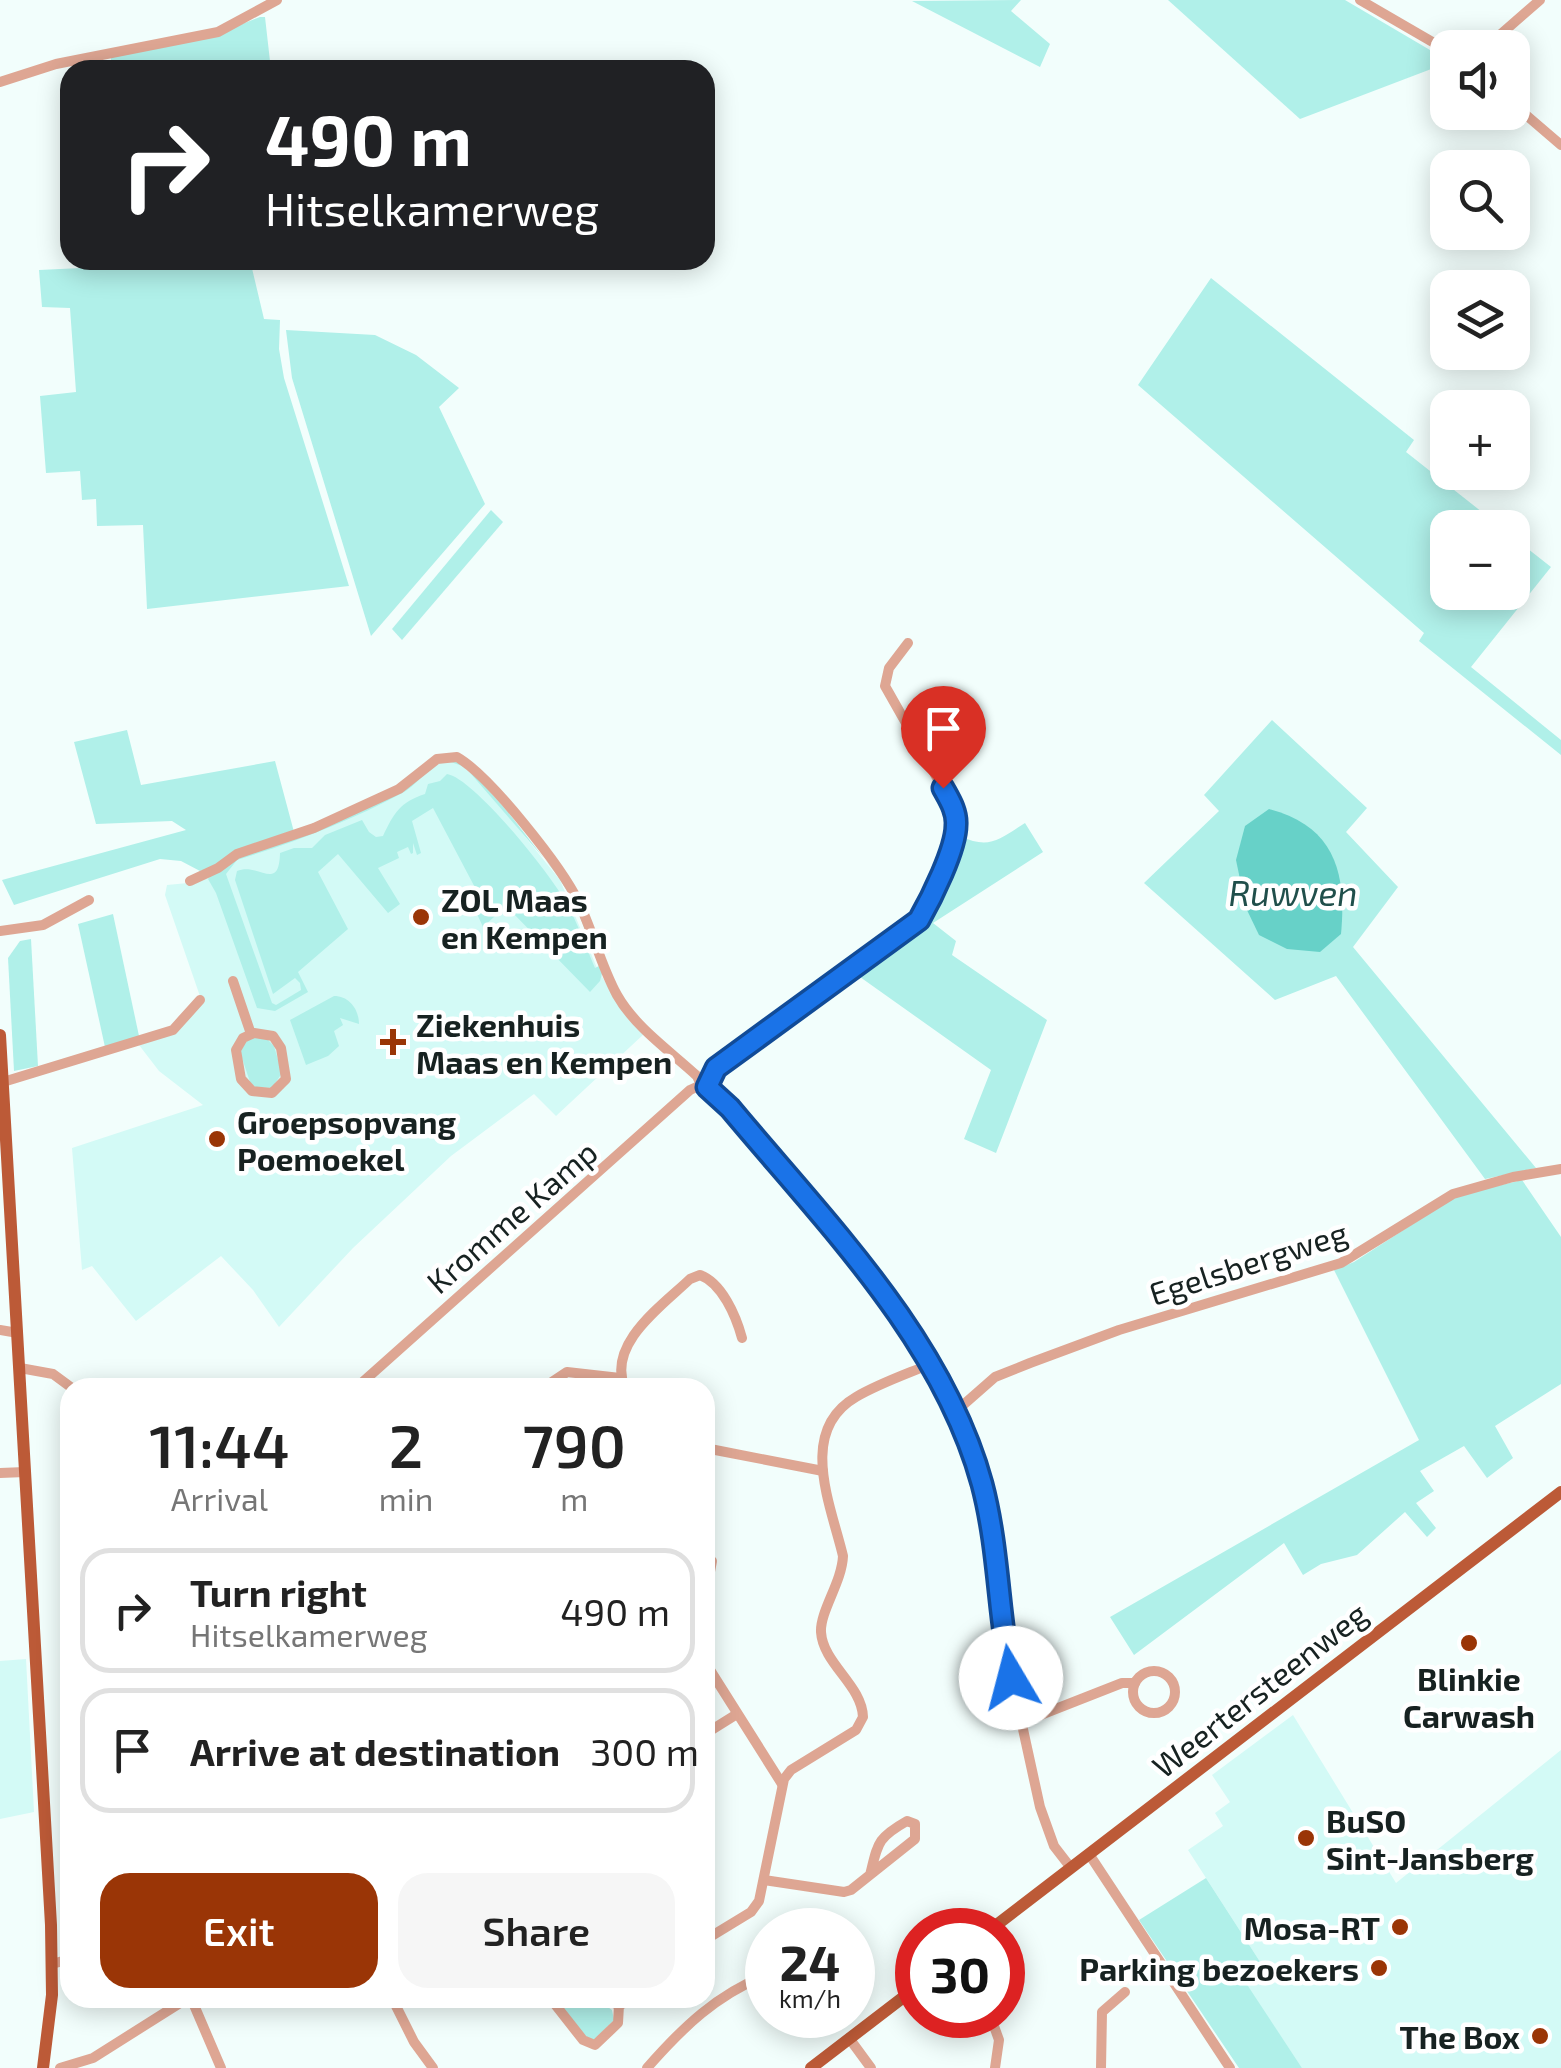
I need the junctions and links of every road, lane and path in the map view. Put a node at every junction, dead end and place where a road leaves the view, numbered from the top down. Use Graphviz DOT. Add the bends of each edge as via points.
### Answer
graph roads {
  1 [pos="277,0"];
  2 [pos="1360,0"];
  3 [pos="1540,0"];
  4 [pos="1505,30"];
  5 [pos="1430,41"];
  6 [pos="76,60"];
  7 [pos="60,63"];
  8 [pos="0,82"];
  9 [pos="1530,119"];
  10 [pos="1561,145"];
  11 [pos="908,643"];
  12 [pos="190,881"];
  13 [pos="89,900"];
  14 [pos="0,932"];
  15 [pos="232,981"];
  16 [pos="200,1000"];
  17 [pos="251,1034"];
  18 [pos="0,1035"];
  19 [pos="3,1082"];
  20 [pos="704,1086"];
  21 [pos="1561,1169"];
  22 [pos="0,1330"];
  23 [pos="18,1333"];
  24 [pos="742,1338"];
  25 [pos="928,1365"];
  26 [pos="20,1368"];
  27 [pos="367,1378"];
  28 [pos="558,1378"];
  29 [pos="600,1378"];
  30 [pos="623,1378"];
  31 [pos="60,1380"];
  32 [pos="954,1413"];
  33 [pos="715,1450"];
  34 [pos="823,1471"];
  35 [pos="25,1472"];
  36 [pos="0,1473"];
  37 [pos="1561,1492"];
  38 [pos="715,1678"];
  39 [pos="1135,1684"];
  40 [pos="737,1714"];
  41 [pos="1020,1723"];
  42 [pos="715,1728"];
  43 [pos="782,1784"];
  44 [pos="1089,1854"];
  45 [pos="1071,1868"];
  46 [pos="870,1875"];
  47 [pos="764,1880"];
  48 [pos="1019,1908"];
  49 [pos="715,1934"];
  50 [pos="60,1962"];
  51 [pos="52,1964"];
  52 [pos="745,1986"];
  53 [pos="1125,1992"];
  54 [pos="715,2002"];
  55 [pos="895,2004"];
  56 [pos="175,2008"];
  57 [pos="194,2008"];
  58 [pos="397,2008"];
  59 [pos="558,2008"];
  60 [pos="619,2008"];
  61 [pos="706,2008"];
  62 [pos="875,2019"];
  63 [pos="850,2038"];
  64 [pos="998,2038"];
  65 [pos="94,2063"];
  66 [pos="44,2068"];
  67 [pos="60,2068"];
  68 [pos="221,2068"];
  69 [pos="433,2068"];
  70 [pos="647,2068"];
  71 [pos="811,2068"];
  72 [pos="871,2068"];
  73 [pos="995,2068"];
  74 [pos="1101,2068"];
  75 [pos="1230,2068"];
  1 -- 6 [label="street" via="218,32"];
  2 -- 5 [label="street"];
  3 -- 4 [label="street"];
  7 -- 8 [label="street"];
  9 -- 10 [label="street"];
  11 -- 20 [label="street, Kromme Kamp" via="885,686 953,806 957,826 934,894 919,920 716,1068"];
  12 -- 20 [label="street" via="237,854 399,789 436,758 456,757 492,789 562,874 622,1003"];
  13 -- 14 [label="street" via="43,925"];
  15 -- 17 [label="street"];
  16 -- 19 [label="street" via="173,1030"];
  17 -- 17 [label="street" via="236,1050 241,1079 252,1091 272,1093 286,1079 281,1048 269,1034"];
  18 -- 19 [label="main road"];
  19 -- 23 [label="main road"];
  20 -- 25 [label="street" via="730,1108 896,1309"];
  20 -- 27 [label="street, Kromme Kamp" via="690,1090"];
  21 -- 32 [label="street, Egelsbergweg" via="1453,1194 1341,1263 1119,1330 1013,1370"];
  22 -- 23 [label="street"];
  23 -- 26 [label="main road"];
  24 -- 30 [label="street" via="722,1294 700,1275 636,1331"];
  25 -- 32 [label="street"];
  25 -- 34 [label="street" via="842,1408 820,1444"];
  26 -- 31 [label="street"];
  26 -- 35 [label="main road"];
  28 -- 29 [label="street" via="567,1372"];
  32 -- 41 [label="street" via="991,1525"];
  33 -- 34 [label="street"];
  34 -- 43 [label="street" via="843,1556 821,1633 863,1717 856,1730 790,1770"];
  35 -- 36 [label="street"];
  35 -- 51 [label="main road"];
  37 -- 44 [label="main road, Weertersteenweg"];
  38 -- 40 [label="street"];
  39 -- 39 [label="street" via="1135,1701 1144,1710 1162,1711 1172,1702 1172,1683 1163,1674 1150,1672"];
  39 -- 41 [label="street" via="1122,1683"];
  40 -- 42 [label="street"];
  40 -- 43 [label="street"];
  41 -- 45 [label="street" via="1046,1826"];
  43 -- 47 [label="street"];
  44 -- 45 [label="main road, Weertersteenweg"];
  44 -- 75 [label="street"];
  45 -- 48 [label="main road, Weertersteenweg"];
  46 -- 46 [label="street" via="915,1839 912,1821 882,1836"];
  46 -- 47 [label="street" via="844,1892"];
  47 -- 49 [label="street" via="750,1912"];
  50 -- 51 [label="street"];
  51 -- 66 [label="main road"];
  52 -- 54 [label="street"];
  53 -- 74 [label="street" via="1100,2017"];
  55 -- 62 [label="main road"];
  56 -- 65 [label="street"];
  57 -- 68 [label="street"];
  58 -- 69 [label="street"];
  59 -- 60 [label="street" via="595,2045 618,2023"];
  61 -- 70 [label="street"];
  63 -- 71 [label="main road"];
  63 -- 72 [label="street"];
  64 -- 73 [label="street"];
  65 -- 67 [label="street"];
}
